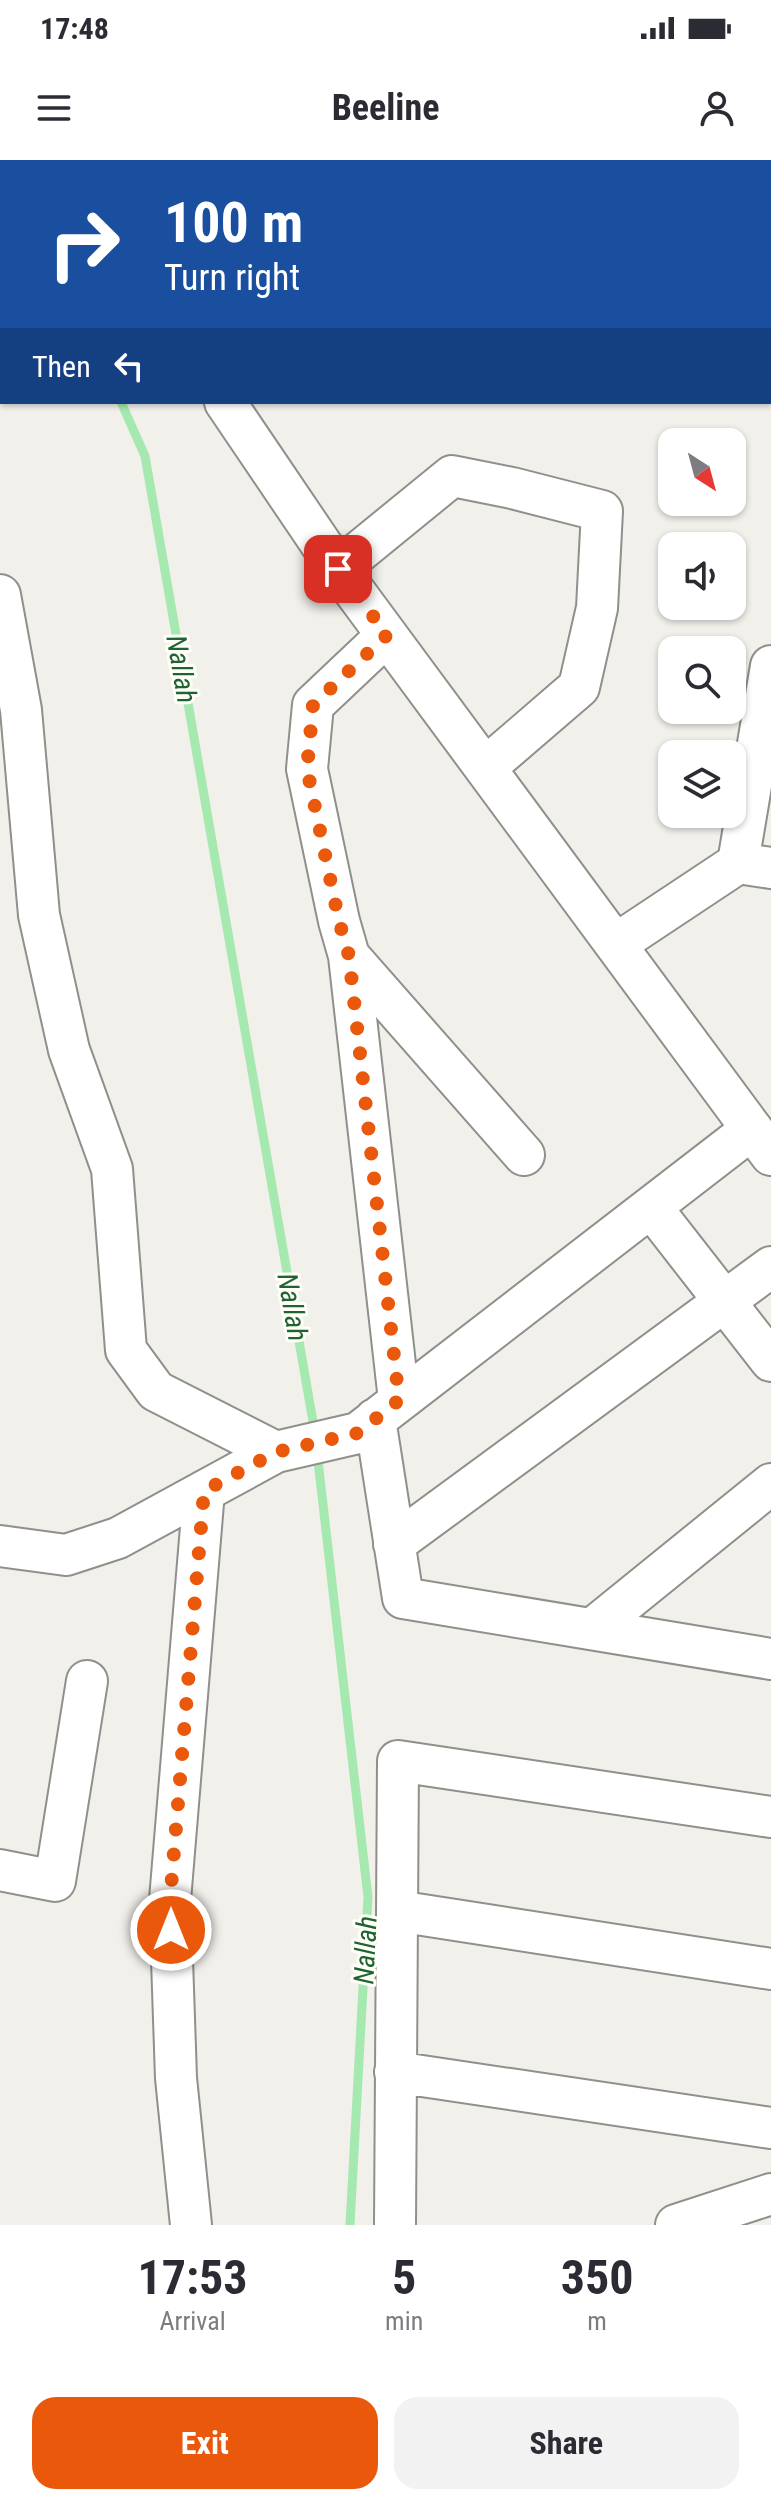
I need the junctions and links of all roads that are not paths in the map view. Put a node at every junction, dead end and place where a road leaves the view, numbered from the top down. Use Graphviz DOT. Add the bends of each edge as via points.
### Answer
graph roads {
  1 [pos="226,404"];
  2 [pos="338,569"];
  3 [pos="0,595"];
  4 [pos="387,635"];
  5 [pos="771,666"];
  6 [pos="485,768"];
  7 [pos="754,865"];
  8 [pos="616,944"];
  9 [pos="349,956"];
  10 [pos="762,1142"];
  11 [pos="524,1155"];
  12 [pos="651,1207"];
  13 [pos="771,1267"];
  14 [pos="724,1302"];
  15 [pos="771,1361"];
  16 [pos="377,1417"];
  17 [pos="276,1452"];
  18 [pos="771,1484"];
  19 [pos="204,1491"];
  20 [pos="394,1544"];
  21 [pos="0,1546"];
  22 [pos="592,1629"];
  23 [pos="771,1659"];
  24 [pos="87,1681"];
  25 [pos="771,1817"];
  26 [pos="0,1870"];
  27 [pos="397,1911"];
  28 [pos="771,1969"];
  29 [pos="395,2072"];
  30 [pos="771,2128"];
  31 [pos="771,2194"];
  32 [pos="191,2225"];
  33 [pos="395,2225"];
  34 [pos="676,2225"];
  1 -- 2 [label="street"];
  2 -- 4 [label="street"];
  2 -- 6 [label="street" via="452,476 602,511 597,608 579,687"];
  3 -- 17 [label="street" via="21,710 39,915 69,1050 112,1169 126,1350 156,1391"];
  4 -- 6 [label="street"];
  4 -- 9 [label="street" via="313,705 307,769"];
  5 -- 7 [label="street"];
  6 -- 8 [label="street"];
  7 -- 8 [label="street"];
  8 -- 10 [label="street"];
  9 -- 11 [label="street"];
  9 -- 16 [label="street"];
  10 -- 12 [label="street"];
  12 -- 14 [label="street"];
  12 -- 16 [label="street"];
  13 -- 14 [label="street"];
  14 -- 15 [label="street"];
  14 -- 20 [label="street"];
  16 -- 17 [label="street"];
  16 -- 20 [label="street"];
  17 -- 19 [label="street"];
  18 -- 22 [label="street"];
  19 -- 21 [label="street" via="118,1538 66,1555"];
  19 -- 32 [label="street" via="170,1900 176,2078"];
  20 -- 22 [label="street" via="403,1598"];
  22 -- 23 [label="street"];
  24 -- 26 [label="street" via="55,1881"];
  25 -- 27 [label="street" via="398,1761"];
  27 -- 28 [label="street"];
  27 -- 29 [label="street"];
  29 -- 30 [label="street"];
  29 -- 33 [label="street"];
  31 -- 34 [label="street"];
}
